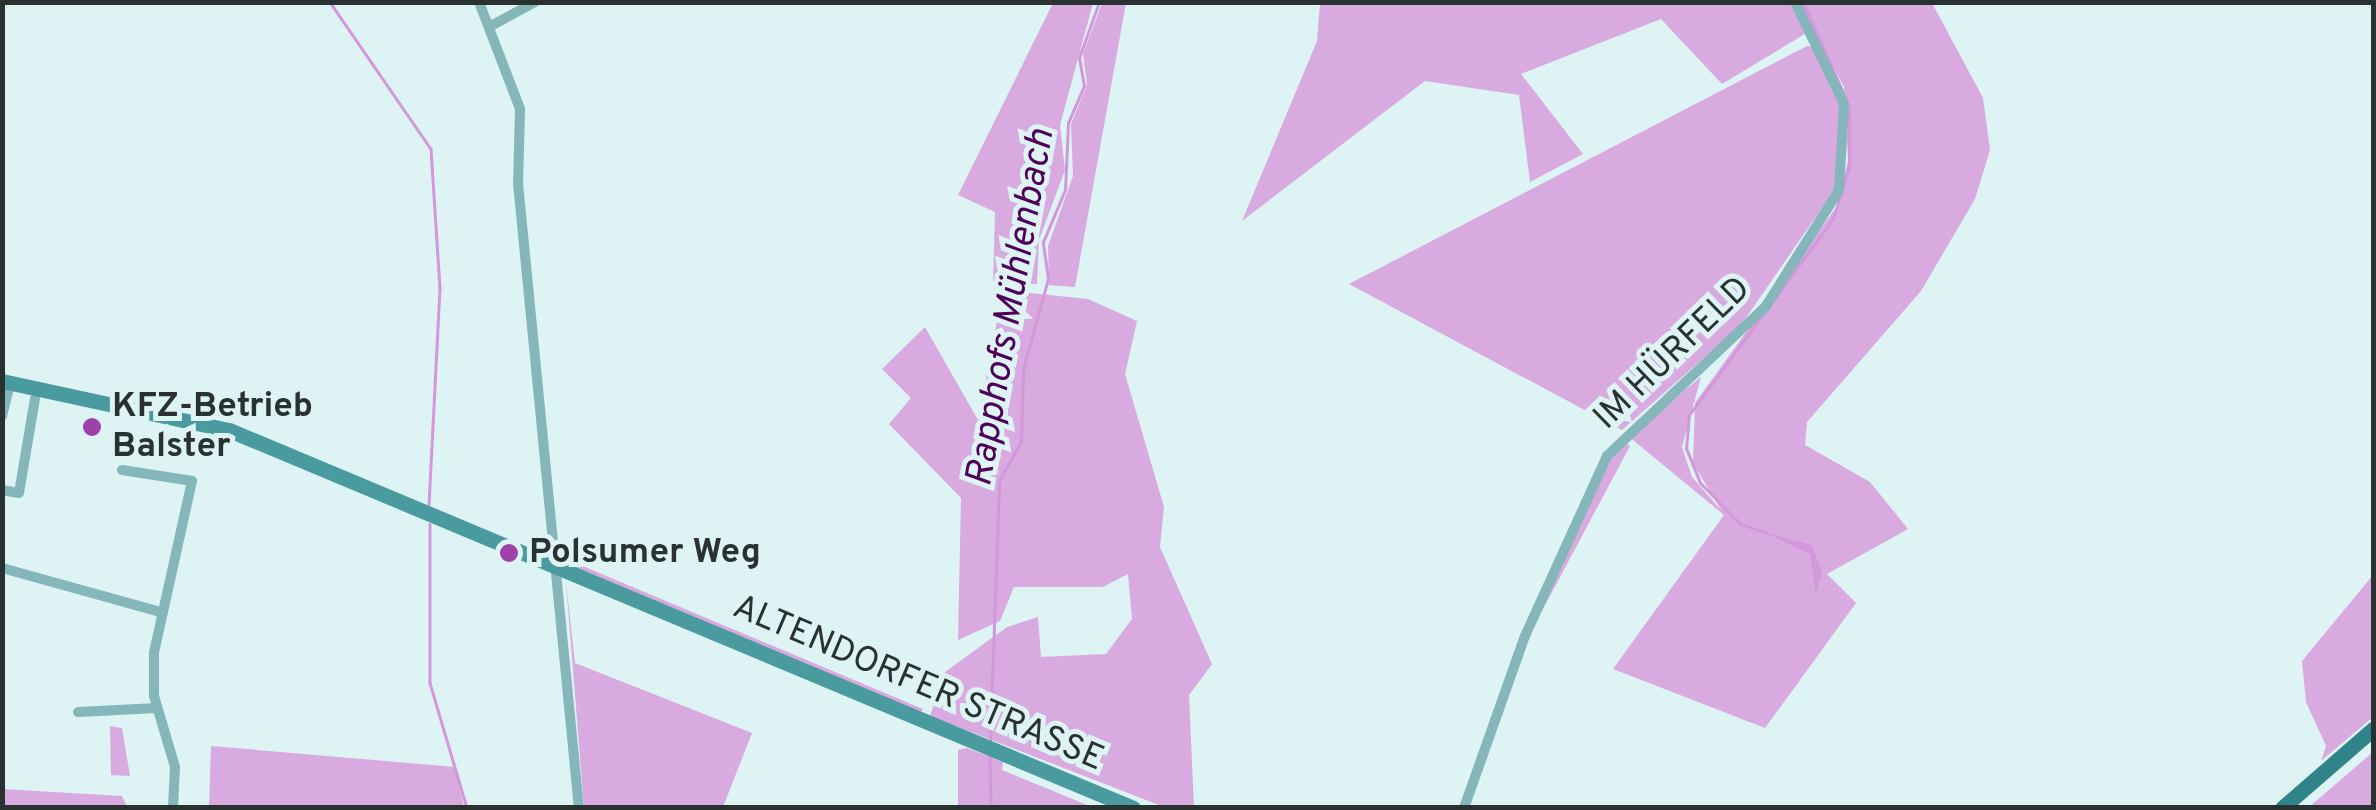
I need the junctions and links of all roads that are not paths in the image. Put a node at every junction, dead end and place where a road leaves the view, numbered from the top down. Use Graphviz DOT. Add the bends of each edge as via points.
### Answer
graph roads {
  1 [pos="479,2"];
  2 [pos="534,2"];
  3 [pos="1794,2"];
  4 [pos="489,27"];
  5 [pos="7,381"];
  6 [pos="35,398"];
  7 [pos="2,416"];
  8 [pos="122,470"];
  9 [pos="2,490"];
  10 [pos="555,565"];
  11 [pos="2,568"];
  12 [pos="161,612"];
  13 [pos="157,708"];
  14 [pos="78,712"];
  15 [pos="2374,728"];
  16 [pos="173,808"];
  17 [pos="580,808"];
  18 [pos="1133,808"];
  19 [pos="1464,808"];
  20 [pos="2282,808"];
  1 -- 4 [label="street"];
  2 -- 4 [label="street"];
  3 -- 19 [label="street, IM HÜRFELD" via="1844,104 1839,190 1766,306 1606,456 1525,636"];
  4 -- 10 [label="street" via="520,109 518,183"];
  5 -- 7 [label="street"];
  5 -- 10 [label="street, ALTENDORFER STRASSE" via="214,425"];
  6 -- 9 [label="street" via="19,493"];
  8 -- 12 [label="street" via="192,480"];
  10 -- 17 [label="street"];
  10 -- 18 [label="street, ALTENDORFER STRASSE"];
  11 -- 12 [label="street"];
  12 -- 13 [label="street"];
  13 -- 14 [label="street"];
  13 -- 16 [label="street" via="175,767"];
  15 -- 20 [label="main road"];
}
